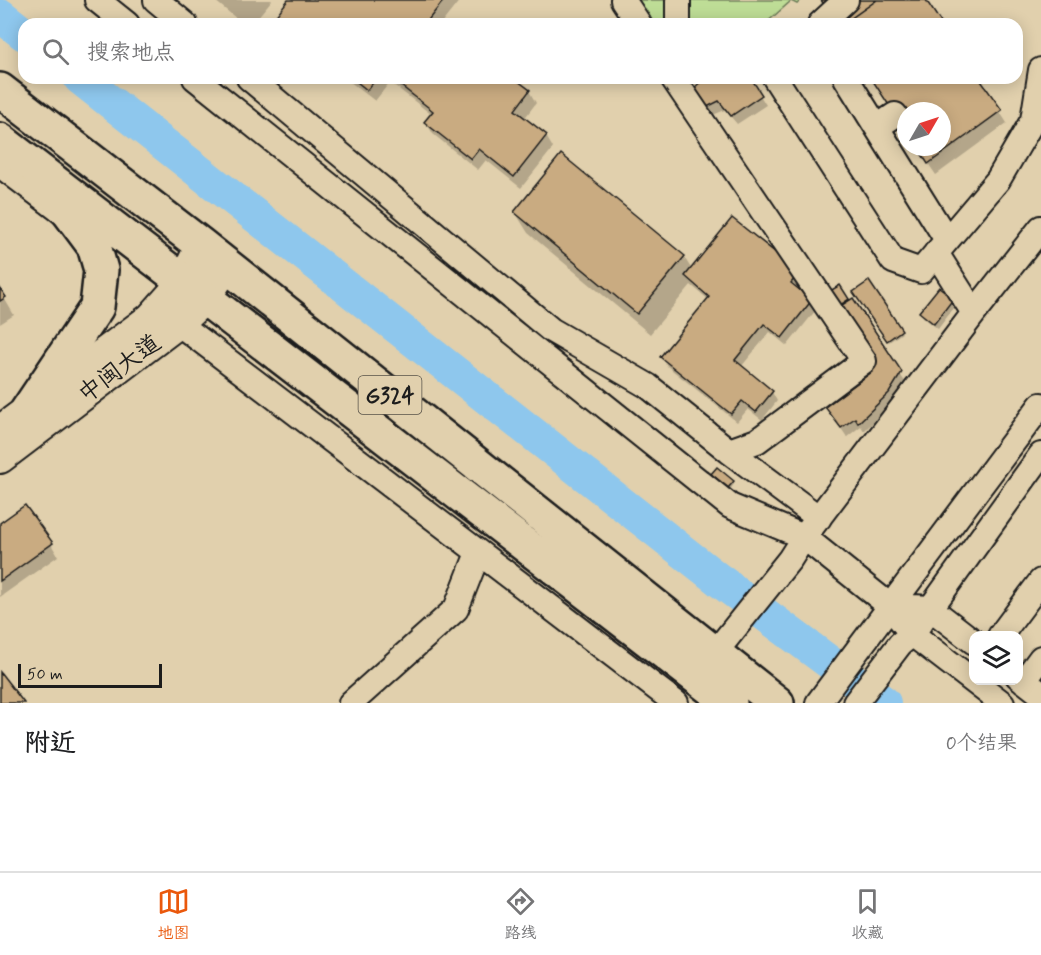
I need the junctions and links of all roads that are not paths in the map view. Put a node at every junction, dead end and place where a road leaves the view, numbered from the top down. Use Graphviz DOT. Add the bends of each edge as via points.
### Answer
graph roads {
  1 [pos="97,0"];
  2 [pos="156,0"];
  3 [pos="623,0"];
  4 [pos="678,0"];
  5 [pos="846,0"];
  6 [pos="120,18"];
  7 [pos="178,18"];
  8 [pos="635,18"];
  9 [pos="678,18"];
  10 [pos="826,18"];
  11 [pos="1041,70"];
  12 [pos="202,84"];
  13 [pos="256,84"];
  14 [pos="678,84"];
  15 [pos="779,84"];
  16 [pos="0,90"];
  17 [pos="871,100"];
  18 [pos="0,140"];
  19 [pos="15,164"];
  20 [pos="1041,228"];
  21 [pos="201,245"];
  22 [pos="941,246"];
  23 [pos="227,265"];
  24 [pos="194,289"];
  25 [pos="974,313"];
  26 [pos="178,323"];
  27 [pos="1041,405"];
  28 [pos="27,411"];
  29 [pos="0,431"];
  30 [pos="729,451"];
  31 [pos="1041,455"];
  32 [pos="0,458"];
  33 [pos="472,504"];
  34 [pos="819,518"];
  35 [pos="804,537"];
  36 [pos="521,542"];
  37 [pos="478,553"];
  38 [pos="1041,581"];
  39 [pos="930,608"];
  40 [pos="883,615"];
  41 [pos="1004,631"];
  42 [pos="969,638"];
  43 [pos="906,639"];
  44 [pos="721,646"];
  45 [pos="1041,658"];
  46 [pos="1028,684"];
  47 [pos="820,699"];
  48 [pos="351,703"];
  49 [pos="676,703"];
  50 [pos="730,703"];
  51 [pos="777,703"];
  52 [pos="855,703"];
  53 [pos="1002,703"];
  1 -- 6 [label="street"];
  2 -- 7 [label="street"];
  3 -- 8 [label="street"];
  4 -- 9 [label="street"];
  5 -- 10 [label="street"];
  11 -- 22 [label="street" via="1033,120 998,180"];
  12 -- 35 [label="street" via="730,506"];
  13 -- 30 [label="street" via="551,330 648,386"];
  14 -- 30 [label="street" via="864,361 757,441"];
  15 -- 22 [label="street" via="893,261 921,271"];
  16 -- 21 [label="highway, G324"];
  17 -- 22 [label="street"];
  18 -- 19 [label="highway, G324"];
  19 -- 24 [label="highway, G324"];
  19 -- 28 [label="highway" via="80,226 94,246 101,270 97,307"];
  20 -- 25 [label="street"];
  21 -- 23 [label="highway, G324"];
  21 -- 24 [label="main road, 中闽大道"];
  22 -- 25 [label="street"];
  23 -- 24 [label="main road, 中闽大道"];
  23 -- 44 [label="highway, G324"];
  24 -- 26 [label="main road, 中闽大道"];
  24 -- 28 [label="main road, 中闽大道"];
  24 -- 33 [label="highway, G324"];
  25 -- 34 [label="street"];
  26 -- 32 [label="main road, 中闽大道"];
  26 -- 37 [label="street"];
  27 -- 40 [label="street"];
  28 -- 29 [label="main road, 中闽大道"];
  30 -- 34 [label="street"];
  31 -- 39 [label="street"];
  33 -- 36 [label="highway, G324"];
  33 -- 37 [label="street"];
  34 -- 35 [label="street"];
  35 -- 40 [label="street"];
  35 -- 44 [label="street"];
  36 -- 37 [label="street"];
  36 -- 50 [label="highway, G324"];
  37 -- 48 [label="street" via="456,609"];
  37 -- 49 [label="street"];
  38 -- 41 [label="street"];
  39 -- 40 [label="street"];
  39 -- 42 [label="street"];
  39 -- 43 [label="street"];
  40 -- 43 [label="street"];
  40 -- 47 [label="street"];
  43 -- 52 [label="street"];
  43 -- 53 [label="street"];
  44 -- 51 [label="highway, G324"];
  45 -- 46 [label="street"];
}
